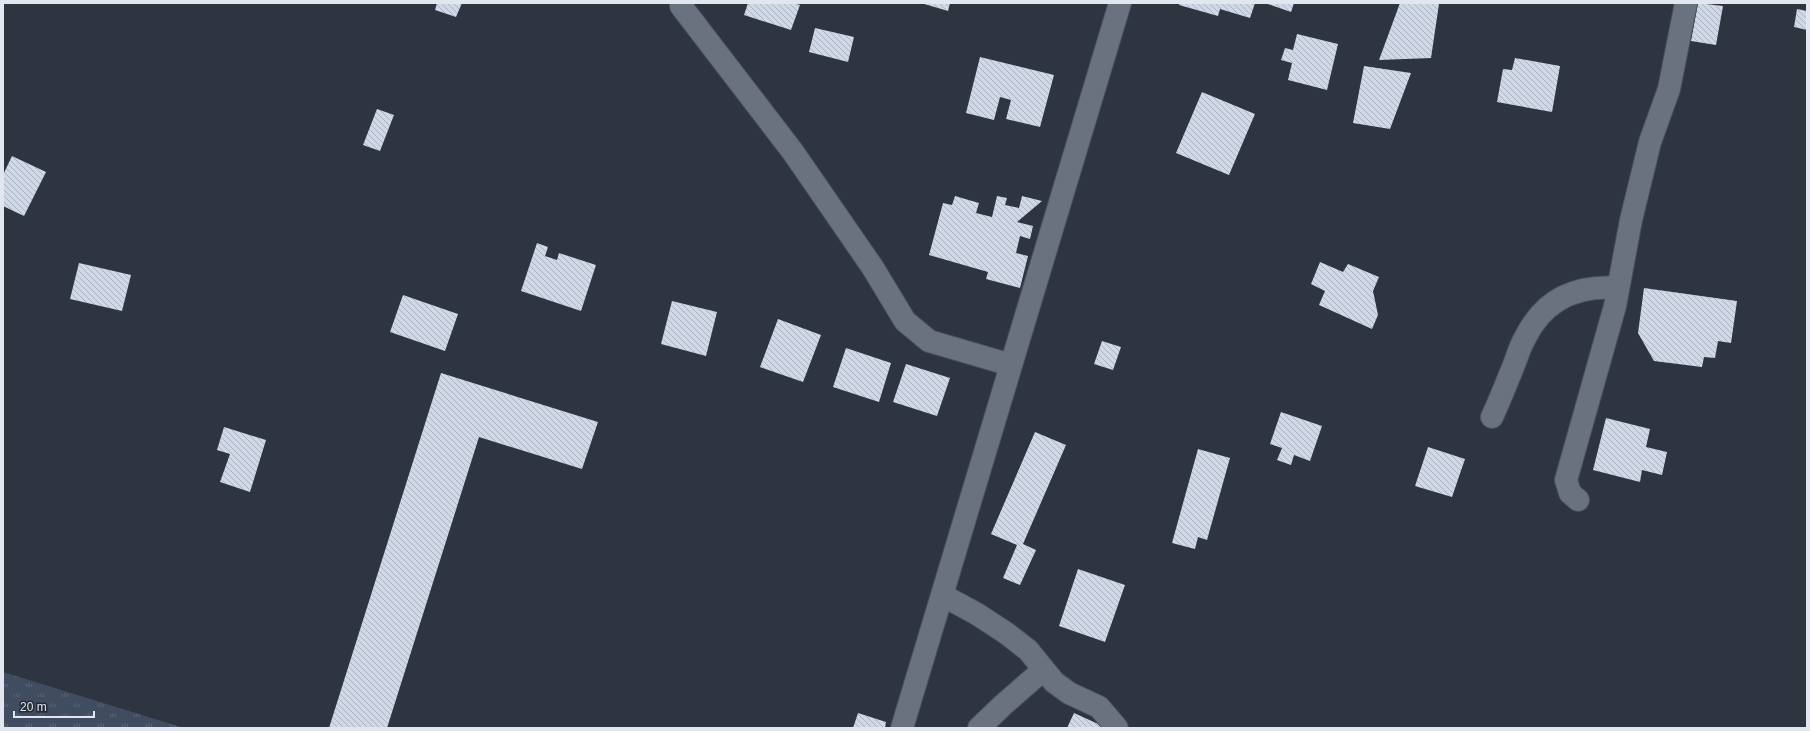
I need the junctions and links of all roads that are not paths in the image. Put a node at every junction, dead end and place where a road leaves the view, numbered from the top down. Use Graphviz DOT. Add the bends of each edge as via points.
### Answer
graph roads {
  1 [pos="1120,3"];
  2 [pos="1686,3"];
  3 [pos="681,6"];
  4 [pos="1618,288"];
  5 [pos="1011,365"];
  6 [pos="1492,418"];
  7 [pos="1578,500"];
  8 [pos="942,595"];
  9 [pos="1043,670"];
  10 [pos="902,728"];
  11 [pos="979,728"];
  12 [pos="1117,728"];
  1 -- 5 [label="street"];
  2 -- 4 [label="street" via="1669,89 1650,142"];
  3 -- 5 [label="street" via="793,152 873,268 905,321 929,341"];
  4 -- 6 [label="street" via="1582,289 1560,298 1540,315 1525,338"];
  4 -- 7 [label="street" via="1566,480 1570,493"];
  5 -- 8 [label="street"];
  8 -- 9 [label="street" via="1006,633 1028,650"];
  8 -- 10 [label="street"];
  9 -- 11 [label="street"];
  9 -- 12 [label="street" via="1054,682 1069,692 1099,707"];
}
